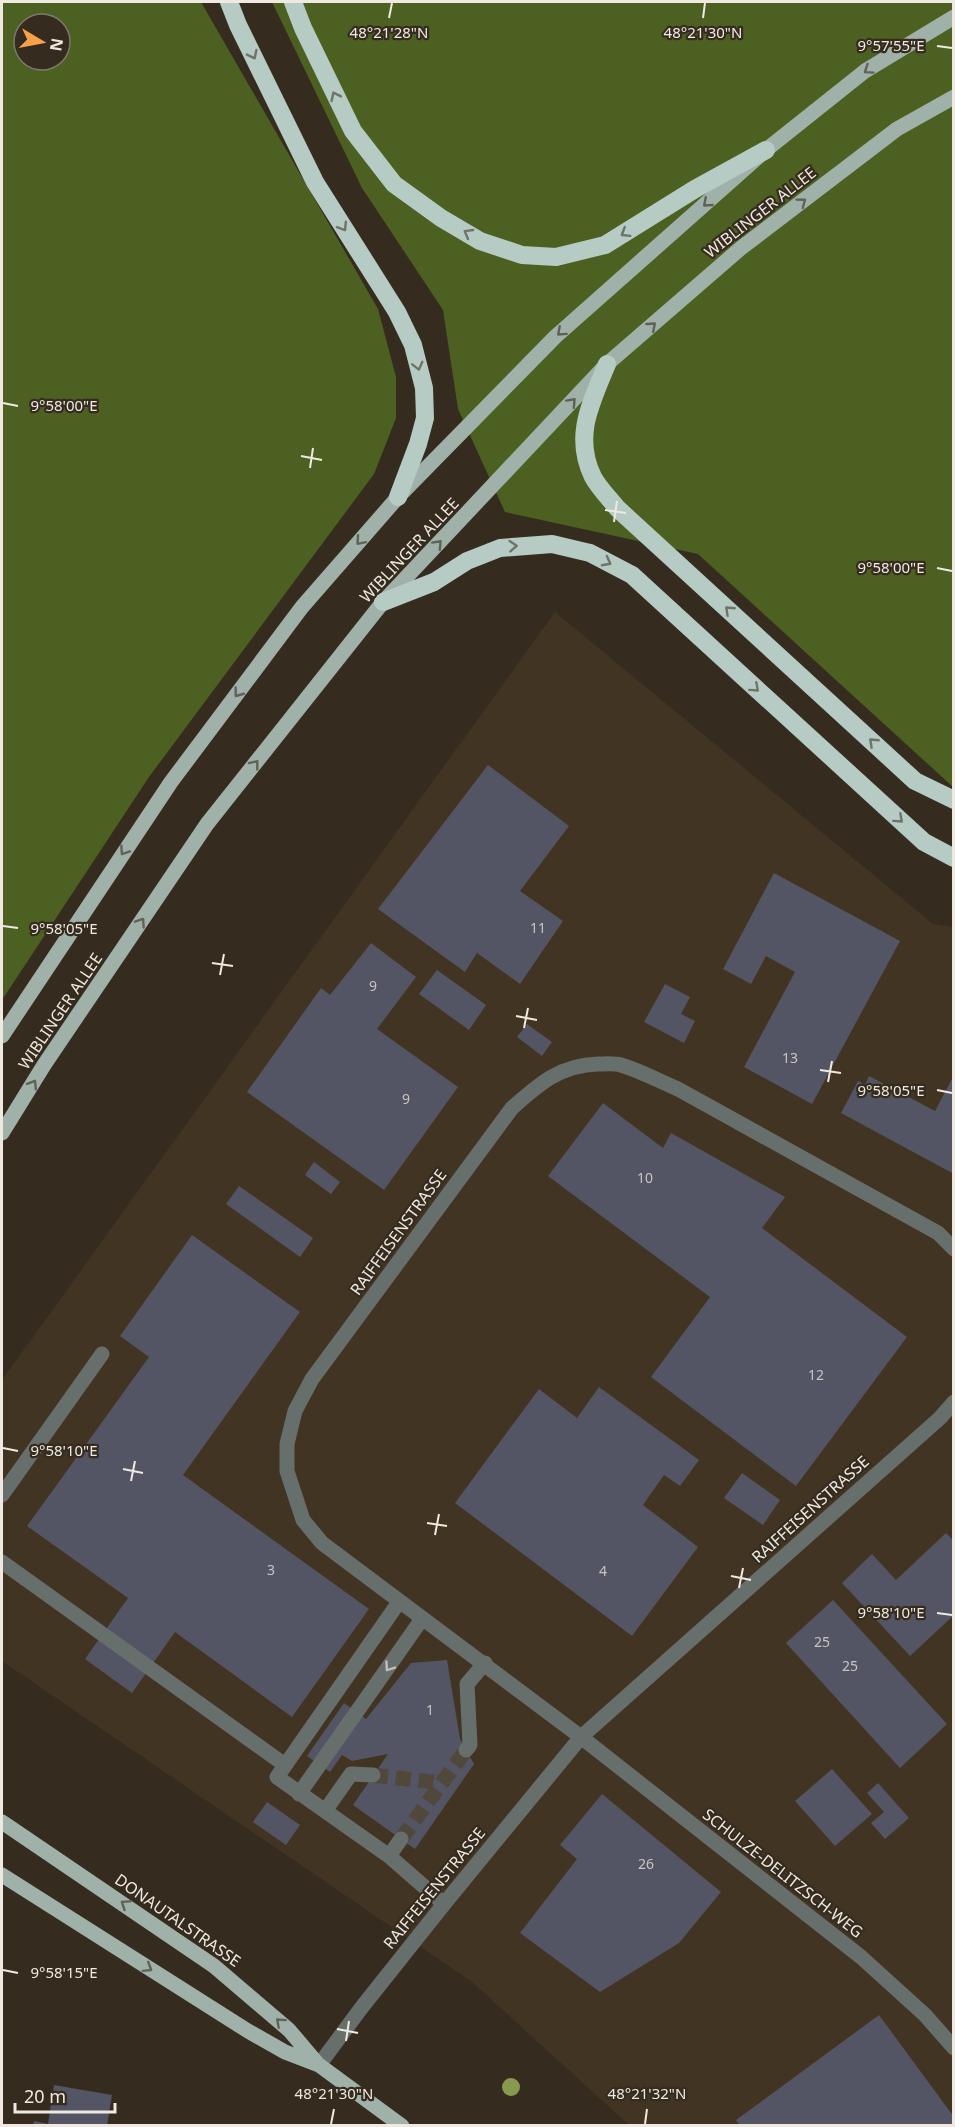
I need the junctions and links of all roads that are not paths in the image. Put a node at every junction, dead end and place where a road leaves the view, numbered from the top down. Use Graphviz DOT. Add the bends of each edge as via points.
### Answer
graph roads {
  1 [pos="229,2"];
  2 [pos="293,2"];
  3 [pos="954,17"];
  4 [pos="954,97"];
  5 [pos="766,150"];
  6 [pos="608,364"];
  7 [pos="398,497"];
  8 [pos="383,602"];
  9 [pos="954,800"];
  10 [pos="954,858"];
  11 [pos="2,1036"];
  12 [pos="2,1133"];
  13 [pos="954,1249"];
  14 [pos="102,1354"];
  15 [pos="954,1402"];
  16 [pos="2,1496"];
  17 [pos="2,1562"];
  18 [pos="399,1602"];
  19 [pos="422,1619"];
  20 [pos="484,1663"];
  21 [pos="581,1737"];
  22 [pos="466,1750"];
  23 [pos="285,1765"];
  24 [pos="373,1775"];
  25 [pos="299,1794"];
  26 [pos="325,1811"];
  27 [pos="2,1822"];
  28 [pos="401,1839"];
  29 [pos="389,1856"];
  30 [pos="2,1875"];
  31 [pos="444,1904"];
  32 [pos="954,2048"];
  33 [pos="319,2065"];
  34 [pos="402,2126"];
  1 -- 7 [label="highway, one-way" via="315,182 397,312 413,345 424,388 425,418"];
  5 -- 2 [label="highway, one-way" via="605,245 556,257 522,255 480,241 394,184 353,131"];
  3 -- 5 [label="main road, WIBLINGER ALLEE, one-way" via="865,71"];
  6 -- 4 [label="main road, WIBLINGER ALLEE, one-way" via="741,248 897,129"];
  5 -- 7 [label="main road, WIBLINGER ALLEE, one-way" via="555,337"];
  8 -- 6 [label="main road, WIBLINGER ALLEE, one-way"];
  9 -- 6 [label="highway, one-way" via="915,781 617,508 594,480 585,458 584,430"];
  7 -- 11 [label="main road, WIBLINGER ALLEE, one-way" via="302,607 171,782"];
  8 -- 10 [label="highway, one-way" via="434,582 467,561 500,548 552,544 590,553 632,575 924,842"];
  12 -- 8 [label="main road, WIBLINGER ALLEE, one-way" via="207,824"];
  13 -- 18 [label="street, RAIFFEISENSTRASSE" via="938,1233 645,1074 619,1064 588,1064 559,1071 512,1108 312,1379 295,1411 287,1444 287,1470 303,1520 322,1543"];
  14 -- 16 [label="street"];
  15 -- 21 [label="street, RAIFFEISENSTRASSE"];
  17 -- 23 [label="street"];
  18 -- 19 [label="street, RAIFFEISENSTRASSE"];
  18 -- 23 [label="street"];
  19 -- 20 [label="street, RAIFFEISENSTRASSE"];
  19 -- 25 [label="street, one-way"];
  20 -- 21 [label="street, RAIFFEISENSTRASSE"];
  20 -- 22 [label="street" via="467,1684 470,1745"];
  21 -- 31 [label="street, RAIFFEISENSTRASSE"];
  21 -- 32 [label="street, SCHULZE-DELITZSCH-WEG" via="861,1957 925,2015"];
  23 -- 25 [label="street" via="277,1778"];
  24 -- 26 [label="street" via="351,1774"];
  25 -- 26 [label="street"];
  26 -- 29 [label="street"];
  33 -- 27 [label="main road, DONAUTALSTRASSE, one-way" via="290,2030 214,1966"];
  28 -- 29 [label="street"];
  29 -- 31 [label="street"];
  30 -- 33 [label="main road, DONAUTALSTRASSE, one-way" via="248,2031"];
  31 -- 33 [label="street, RAIFFEISENSTRASSE"];
  33 -- 34 [label="main road, DONAUTALSTRASSE"];
}
